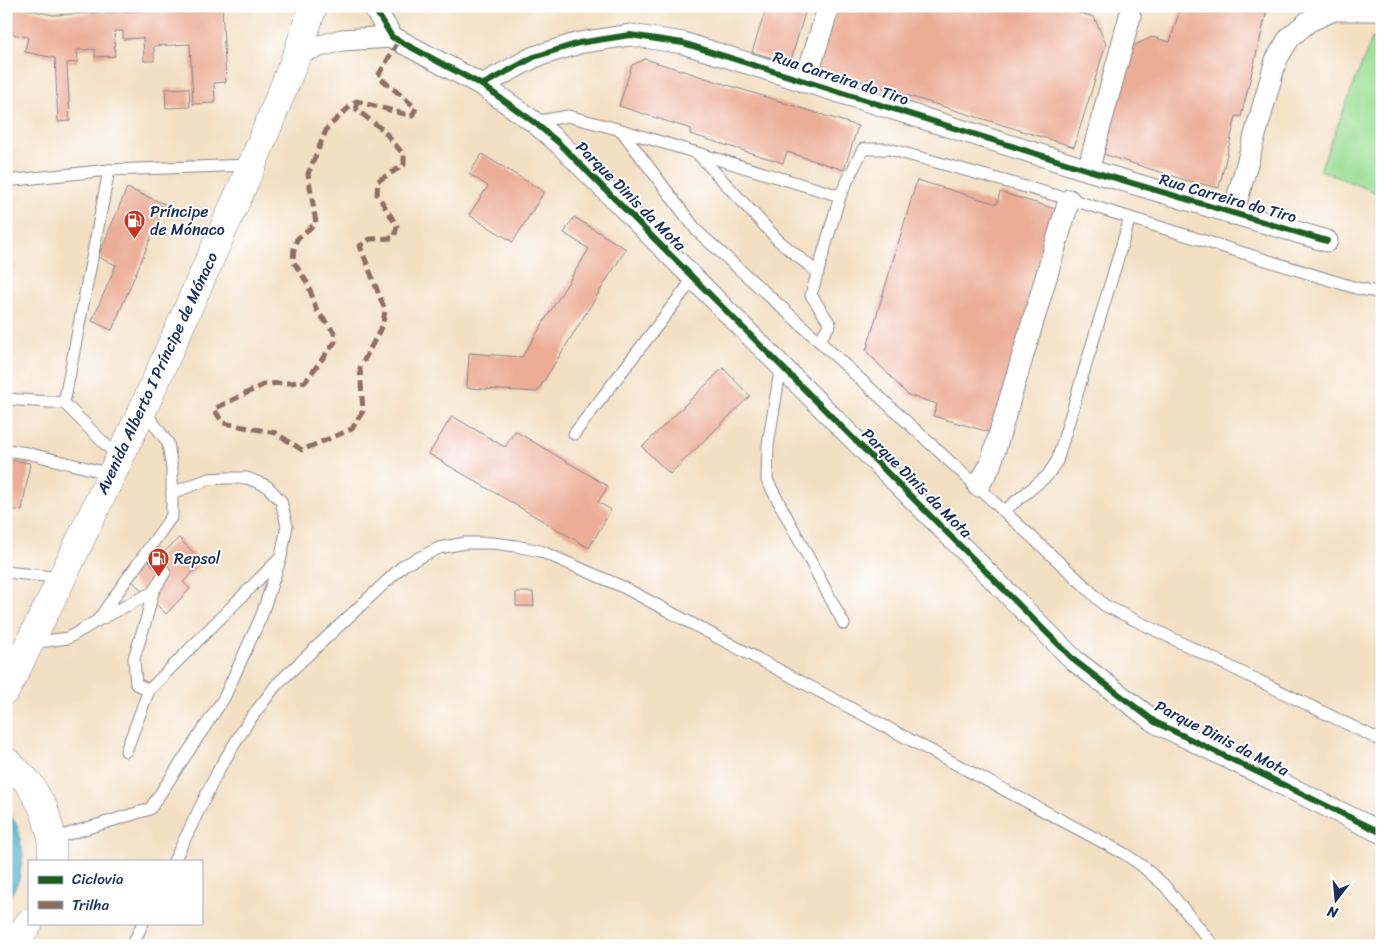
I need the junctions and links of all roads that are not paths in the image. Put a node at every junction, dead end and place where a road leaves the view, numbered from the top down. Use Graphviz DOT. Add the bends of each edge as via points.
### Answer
graph roads {
  1 [pos="300,6"];
  2 [pos="313,6"];
  3 [pos="373,6"];
  4 [pos="829,6"];
  5 [pos="1382,10"];
  6 [pos="1130,16"];
  7 [pos="392,38"];
  8 [pos="298,52"];
  9 [pos="805,82"];
  10 [pos="482,85"];
  11 [pos="534,122"];
  12 [pos="621,130"];
  13 [pos="696,153"];
  14 [pos="252,165"];
  15 [pos="109,170"];
  16 [pos="1088,170"];
  17 [pos="6,181"];
  18 [pos="840,196"];
  19 [pos="1069,200"];
  20 [pos="1233,214"];
  21 [pos="1130,218"];
  22 [pos="1327,241"];
  23 [pos="818,273"];
  24 [pos="694,278"];
  25 [pos="1382,294"];
  26 [pos="819,341"];
  27 [pos="781,365"];
  28 [pos="6,399"];
  29 [pos="64,403"];
  30 [pos="143,409"];
  31 [pos="574,434"];
  32 [pos="6,450"];
  33 [pos="115,466"];
  34 [pos="978,486"];
  35 [pos="172,493"];
  36 [pos="1004,511"];
  37 [pos="148,549"];
  38 [pos="281,557"];
  39 [pos="6,572"];
  40 [pos="62,578"];
  41 [pos="153,592"];
  42 [pos="98,621"];
  43 [pos="844,624"];
  44 [pos="30,643"];
  45 [pos="6,690"];
  46 [pos="149,690"];
  47 [pos="1382,741"];
  48 [pos="126,751"];
  49 [pos="6,761"];
  50 [pos="1382,832"];
  51 [pos="52,850"];
  52 [pos="174,860"];
  53 [pos="28,924"];
  54 [pos="143,924"];
  55 [pos="6,946"];
  56 [pos="132,946"];
  57 [pos="1214,946"];
  1 -- 8 [label="main road, Avenida Alberto I Príncipe de Mónaco" via="302,19"];
  2 -- 8 [label="main road, Avenida Alberto I Príncipe de Mónaco"];
  3 -- 7 [label="street"];
  4 -- 9 [label="street"];
  5 -- 20 [label="street" via="1334,10 1309,21 1290,37 1276,60"];
  6 -- 16 [label="street"];
  7 -- 8 [label="street" via="342,40"];
  7 -- 10 [label="street"];
  8 -- 14 [label="main road, Avenida Alberto I Príncipe de Mónaco"];
  9 -- 10 [label="street, Rua Carreira do Tiro" via="683,42 630,35 578,43 534,56"];
  9 -- 16 [label="street, Rua Carreira do Tiro"];
  10 -- 11 [label="street, Parque Dinis da Mota"];
  11 -- 12 [label="lane" via="568,116"];
  11 -- 24 [label="street, Parque Dinis da Mota"];
  12 -- 13 [label="lane"];
  12 -- 26 [label="lane" via="697,231"];
  13 -- 18 [label="lane"];
  13 -- 23 [label="lane" via="778,240"];
  14 -- 15 [label="lane"];
  14 -- 30 [label="main road, Avenida Alberto I Príncipe de Mónaco"];
  15 -- 17 [label="lane"];
  15 -- 29 [label="lane"];
  16 -- 20 [label="street, Rua Carreira do Tiro"];
  18 -- 19 [label="lane" via="863,149 889,149"];
  18 -- 23 [label="lane"];
  19 -- 21 [label="lane"];
  19 -- 34 [label="street" via="990,466"];
  20 -- 22 [label="street, Rua Carreira do Tiro"];
  21 -- 25 [label="lane"];
  21 -- 36 [label="lane" via="1057,461 1048,476"];
  23 -- 26 [label="lane" via="811,295 830,324"];
  24 -- 27 [label="street, Parque Dinis da Mota"];
  24 -- 31 [label="lane"];
  26 -- 34 [label="lane"];
  27 -- 43 [label="lane" via="768,445 767,480"];
  27 -- 50 [label="street, Parque Dinis da Mota" via="1075,661 1155,722"];
  28 -- 29 [label="lane"];
  29 -- 33 [label="lane"];
  30 -- 33 [label="main road, Avenida Alberto I Príncipe de Mónaco"];
  30 -- 35 [label="lane" via="168,443"];
  32 -- 33 [label="lane"];
  33 -- 40 [label="main road, Avenida Alberto I Príncipe de Mónaco"];
  34 -- 36 [label="lane"];
  35 -- 37 [label="lane" via="172,516"];
  35 -- 38 [label="lane" via="209,479 247,478 267,486 281,501 287,526"];
  36 -- 47 [label="lane" via="1104,605"];
  37 -- 41 [label="lane" via="165,572"];
  37 -- 42 [label="lane"];
  38 -- 46 [label="lane"];
  38 -- 51 [label="lane" via="261,617 224,698 150,809"];
  39 -- 40 [label="lane"];
  40 -- 44 [label="main road, Avenida Alberto I Príncipe de Mónaco"];
  41 -- 42 [label="lane"];
  41 -- 46 [label="lane" via="134,658 136,684"];
  42 -- 44 [label="lane" via="68,638"];
  44 -- 45 [label="main road, Avenida Alberto I Príncipe de Mónaco"];
  46 -- 48 [label="lane"];
  49 -- 51 [label="main road" via="29,783 44,809"];
  52 -- 57 [label="lane" via="220,769 248,722 277,684 404,565 439,548 465,543 493,543 540,551 623,586 1125,854 1164,885"];
  53 -- 55 [label="main road"];
  54 -- 56 [label="lane"];
}
